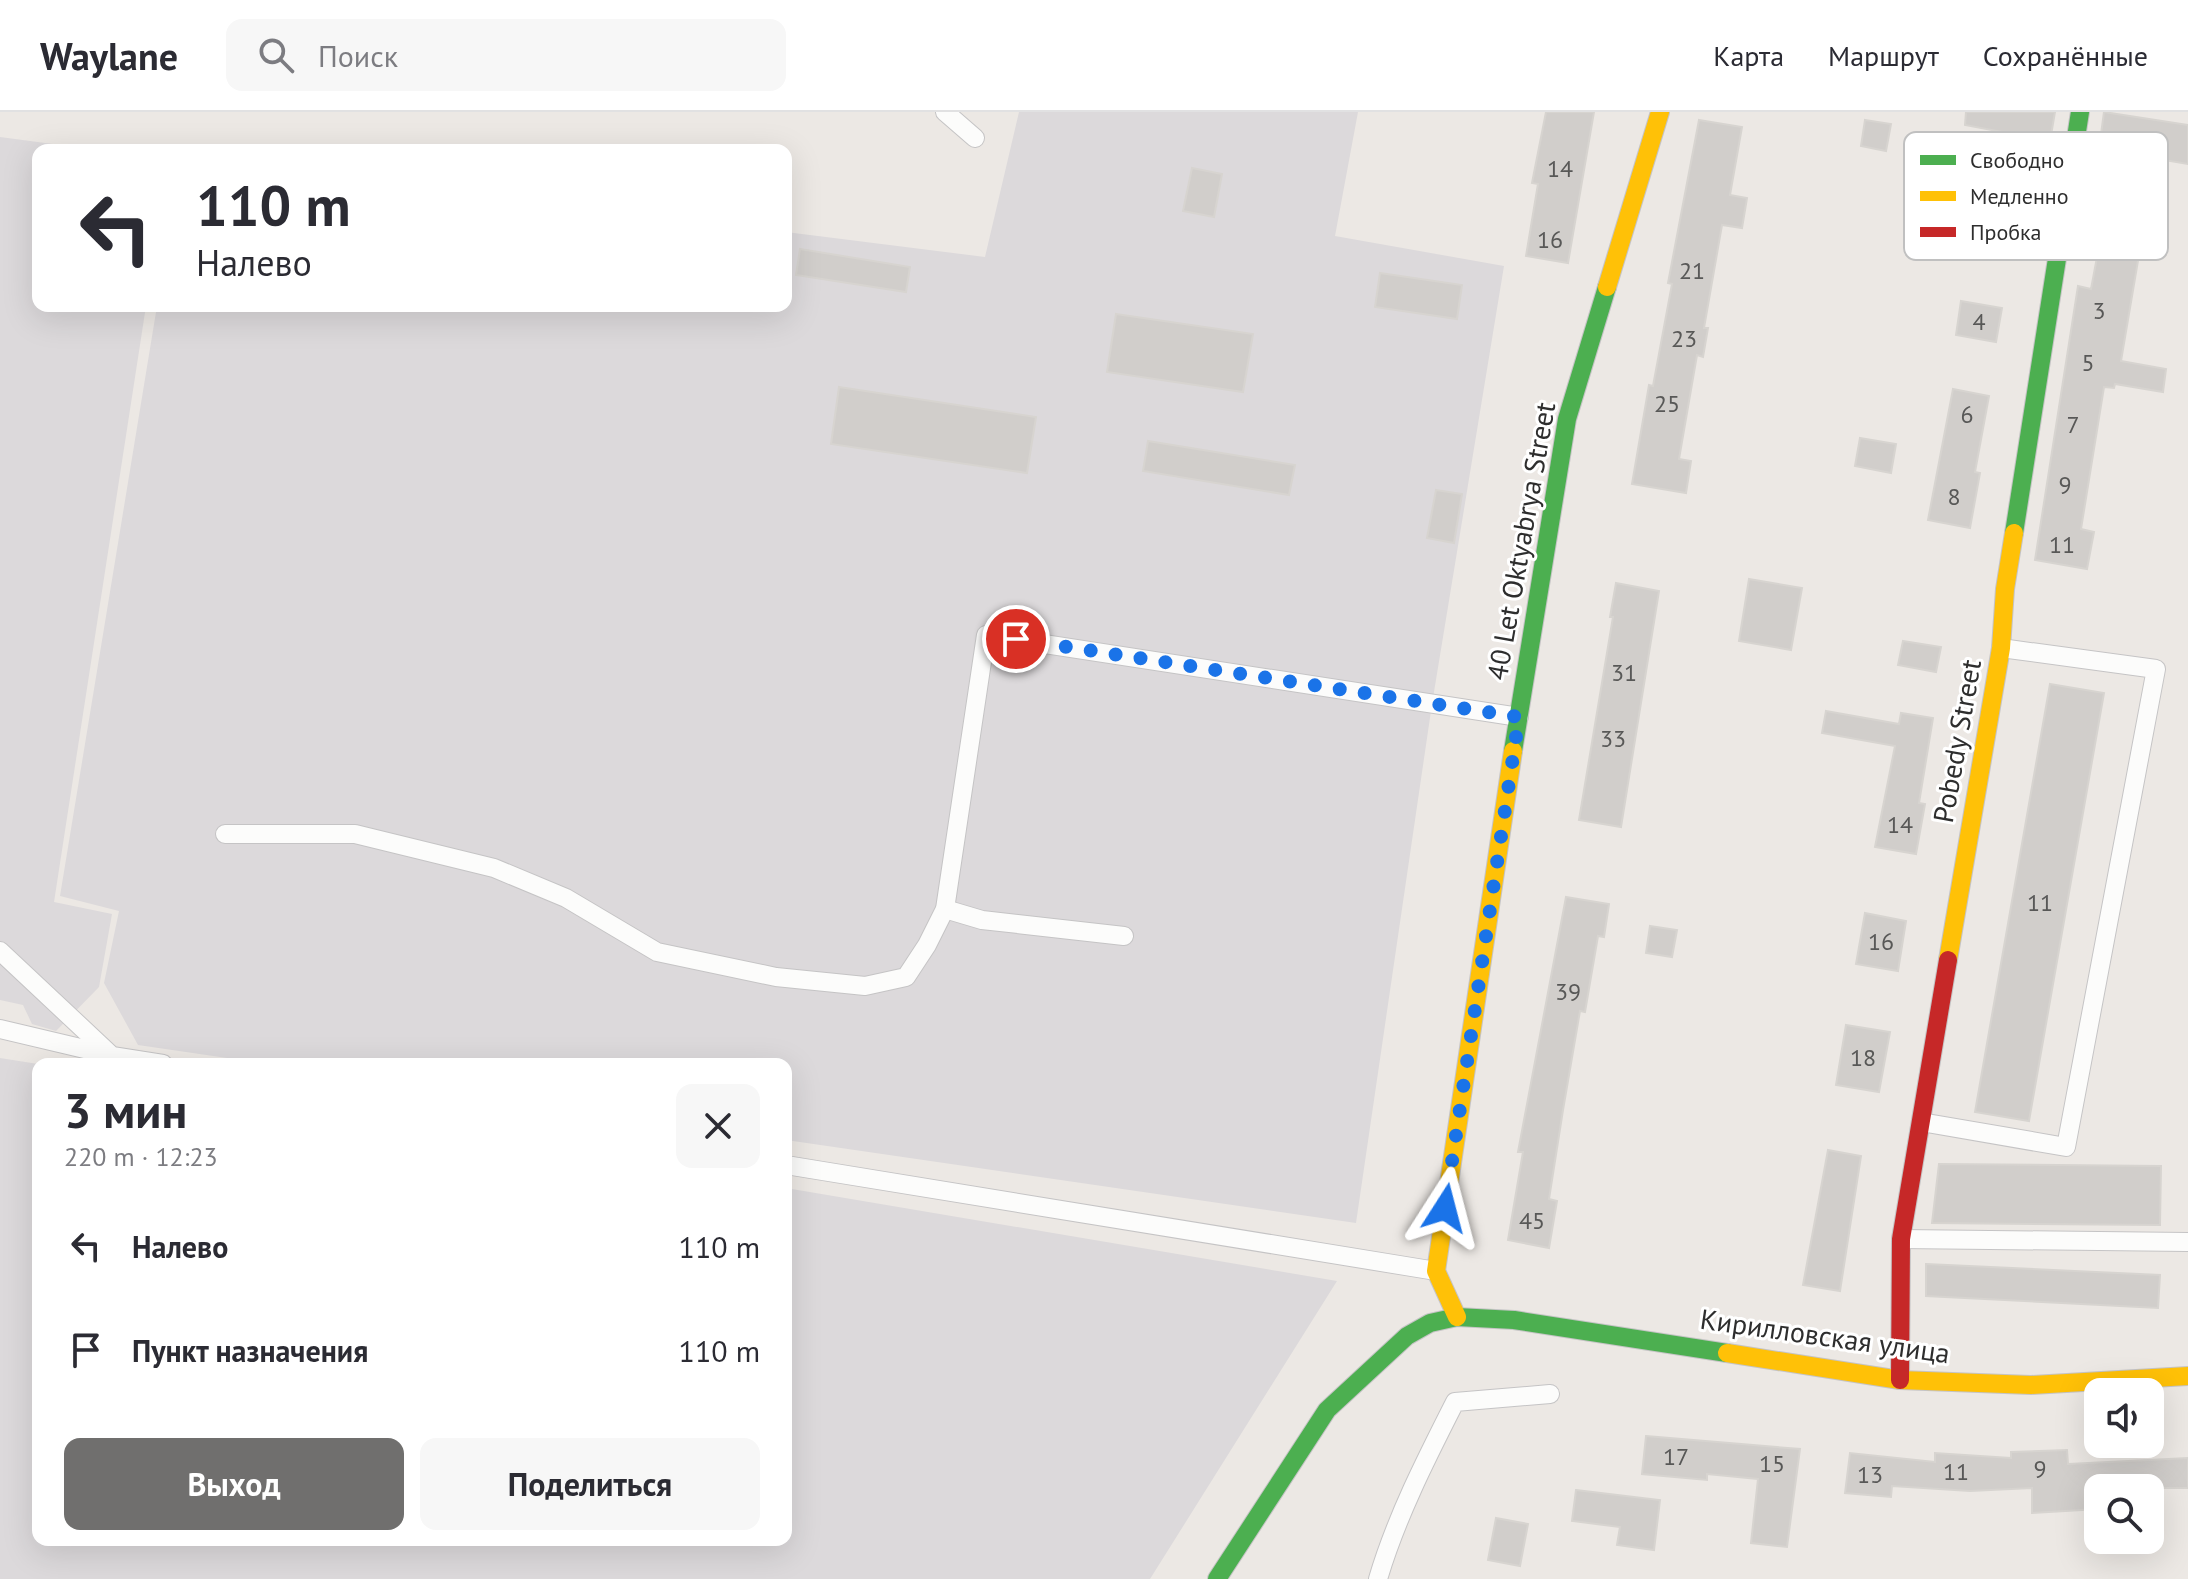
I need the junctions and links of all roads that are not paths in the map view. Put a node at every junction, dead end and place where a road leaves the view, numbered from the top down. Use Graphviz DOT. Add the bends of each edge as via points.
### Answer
graph roads {
  1 [pos="945,112"];
  2 [pos="1660,112"];
  3 [pos="2080,112"];
  4 [pos="2077,132"];
  5 [pos="975,138"];
  6 [pos="2057,260"];
  7 [pos="2001,648"];
  8 [pos="1519,717"];
  9 [pos="225,834"];
  10 [pos="945,909"];
  11 [pos="1124,936"];
  12 [pos="0,951"];
  13 [pos="0,1029"];
  14 [pos="112,1056"];
  15 [pos="125,1058"];
  16 [pos="1921,1122"];
  17 [pos="792,1166"];
  18 [pos="1901,1239"];
  19 [pos="2188,1242"];
  20 [pos="1436,1271"];
  21 [pos="1457,1317"];
  22 [pos="2188,1376"];
  23 [pos="1900,1380"];
  24 [pos="1550,1394"];
  25 [pos="1217,1579"];
  26 [pos="1378,1579"];
  1 -- 5 [label="lane"];
  2 -- 8 [label="street, 40 Let Oktyabrya Street" via="1567,419"];
  3 -- 4 [label="street, Pobedy Street"];
  6 -- 7 [label="street, Pobedy Street" via="2005,589"];
  7 -- 16 [label="street, Pobedy Street"];
  7 -- 16 [label="lane" via="2156,669 2066,1147"];
  8 -- 10 [label="lane" via="986,635"];
  8 -- 20 [label="street, 40 Let Oktyabrya Street"];
  9 -- 10 [label="lane" via="355,834 494,868 566,898 657,952 791,979 865,986 906,977"];
  10 -- 11 [label="lane" via="982,920"];
  12 -- 14 [label="lane"];
  13 -- 14 [label="lane"];
  14 -- 15 [label="lane"];
  16 -- 18 [label="street, Pobedy Street"];
  17 -- 20 [label="lane"];
  18 -- 19 [label="lane"];
  18 -- 23 [label="street, Pobedy Street"];
  20 -- 21 [label="street"];
  21 -- 23 [label="street, Кирилловская улица" via="1514,1320"];
  21 -- 25 [label="street" via="1407,1336 1327,1410"];
  22 -- 23 [label="street, Кирилловская улица" via="2031,1385"];
  24 -- 26 [label="lane" via="1455,1402"];
}
